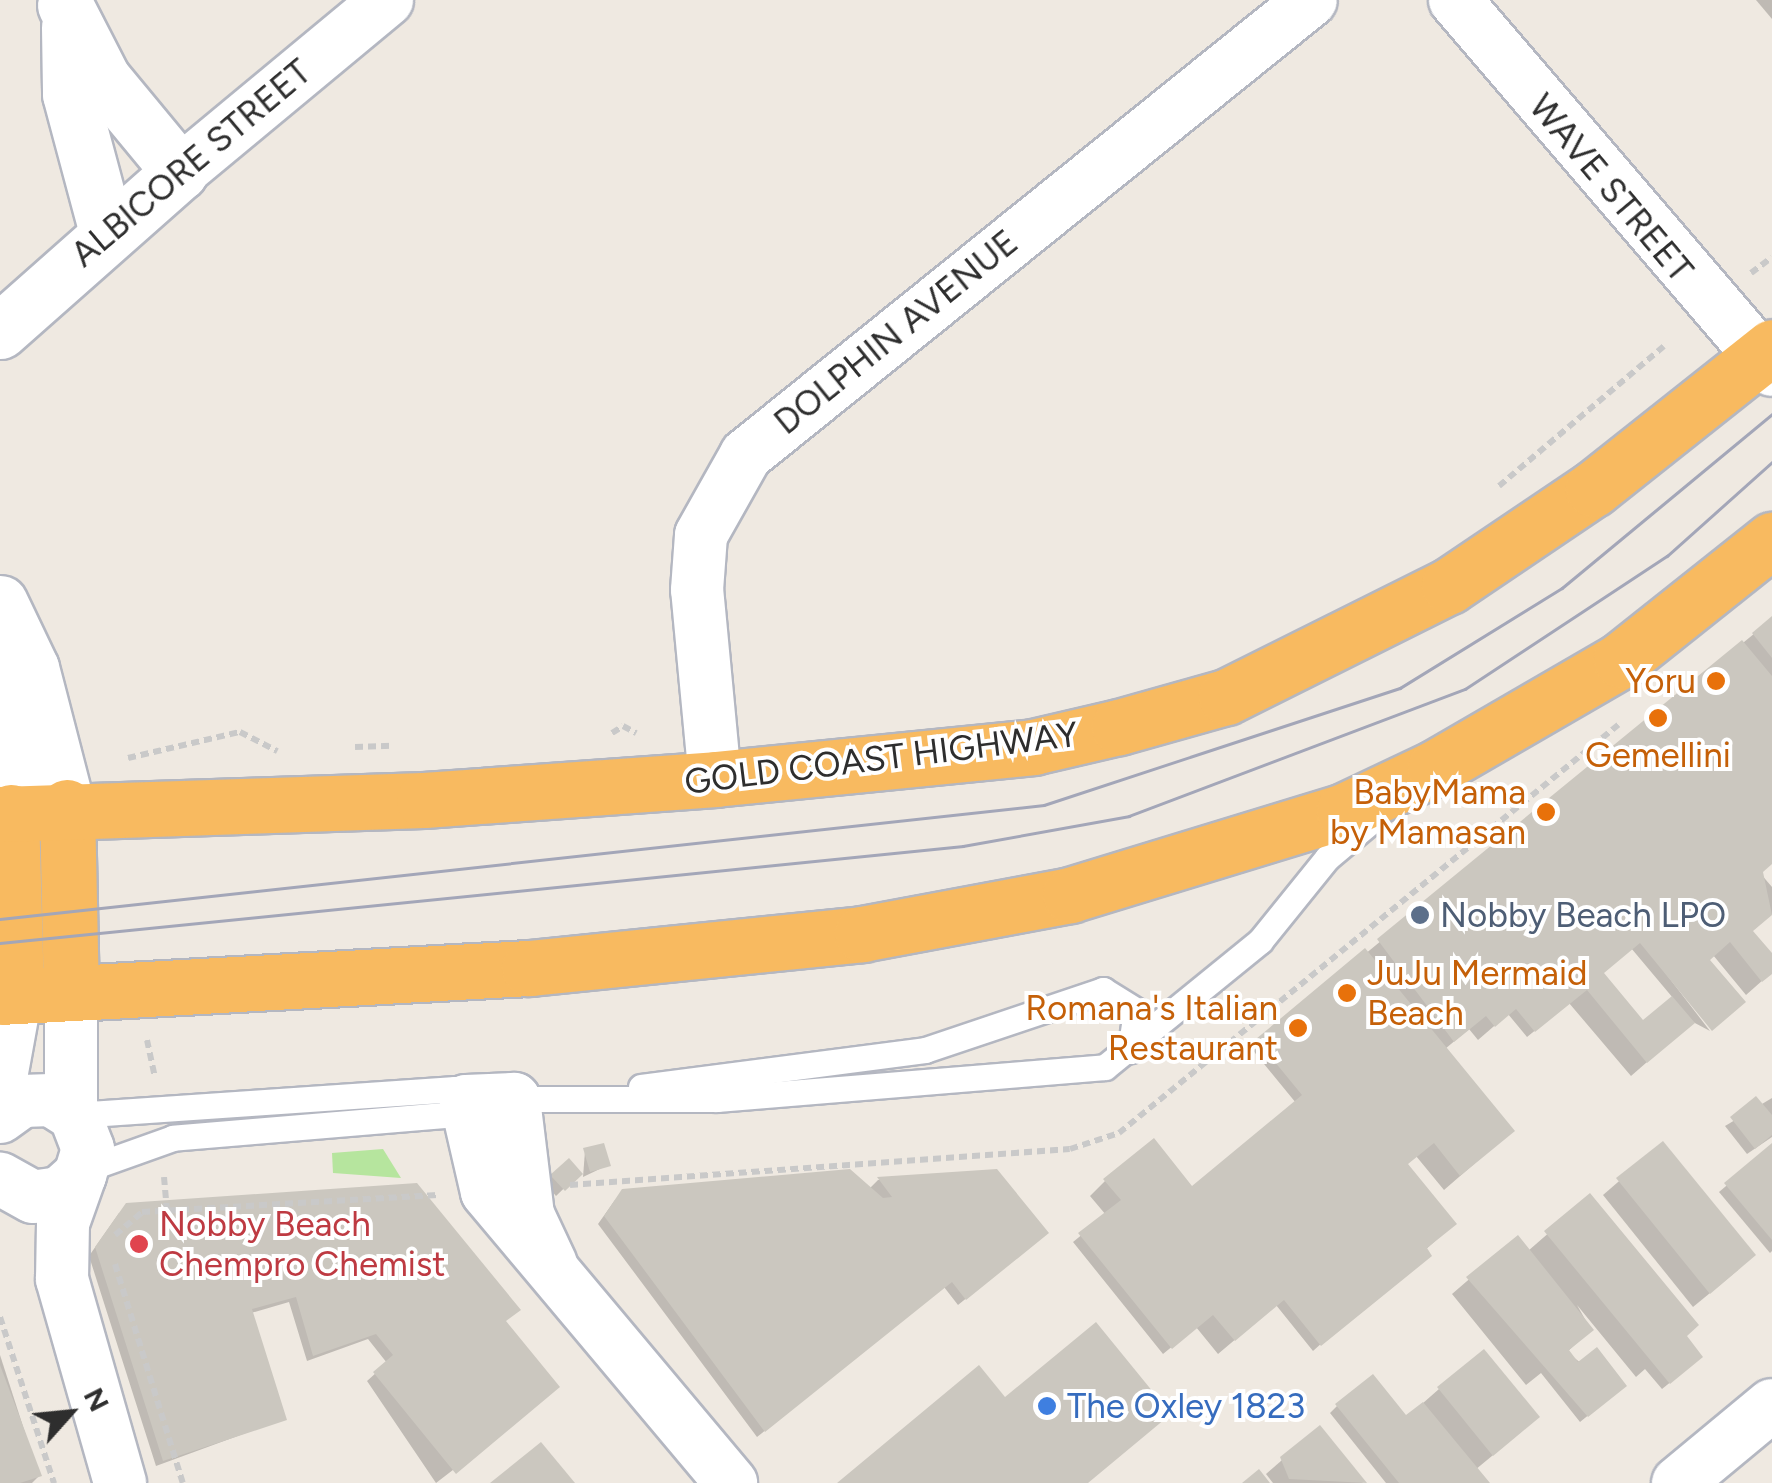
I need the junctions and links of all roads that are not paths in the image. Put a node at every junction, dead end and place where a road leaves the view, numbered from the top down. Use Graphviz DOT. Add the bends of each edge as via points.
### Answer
graph roads {
  1 [pos="388,0"];
  2 [pos="1311,0"];
  3 [pos="1455,0"];
  4 [pos="64,3"];
  5 [pos="180,172"];
  6 [pos="107,232"];
  7 [pos="0,331"];
  8 [pos="1767,359"];
  9 [pos="1772,540"];
  10 [pos="0,603"];
  11 [pos="0,674"];
  12 [pos="1435,768"];
  13 [pos="714,779"];
  14 [pos="67,807"];
  15 [pos="6,813"];
  16 [pos="71,993"];
  17 [pos="8,996"];
  18 [pos="1128,1053"];
  19 [pos="0,1083"];
  20 [pos="607,1095"];
  21 [pos="490,1100"];
  22 [pos="73,1112"];
  23 [pos="0,1117"];
  24 [pos="82,1172"];
  25 [pos="0,1180"];
  26 [pos="66,1312"];
  27 [pos="1772,1405"];
  28 [pos="120,1483"];
  29 [pos="731,1483"];
  30 [pos="1678,1483"];
  1 -- 5 [label="street, ALBICORE STREET"];
  2 -- 13 [label="street, DOLPHIN AVENUE" via="746,455 701,534 697,590"];
  3 -- 8 [label="street, WAVE STREET"];
  4 -- 5 [label="street" via="103,79"];
  4 -- 6 [label="street" via="70,94"];
  5 -- 6 [label="street, ALBICORE STREET"];
  6 -- 7 [label="street, ALBICORE STREET"];
  8 -- 13 [label="highway, GOLD COAST HIGHWAY" via="1593,490 1449,586 1226,697 1033,747"];
  9 -- 12 [label="highway" via="1621,660"];
  10 -- 14 [label="street" via="32,668"];
  11 -- 15 [label="street"];
  12 -- 16 [label="highway" via="1344,811 1185,864 945,922 529,968"];
  12 -- 18 [label="lane" via="1327,858 1260,941"];
  13 -- 14 [label="highway, GOLD COAST HIGHWAY" via="424,800"];
  14 -- 15 [label="highway, GOLD COAST HIGHWAY"];
  14 -- 16 [label="highway"];
  15 -- 17 [label="highway"];
  16 -- 17 [label="highway"];
  16 -- 22 [label="street"];
  17 -- 19 [label="street"];
  18 -- 20 [label="lane" via="1094,1070 1036,1078 718,1099"];
  18 -- 20 [label="lane" via="1140,1033 1136,1011 1102,990 943,1046"];
  20 -- 21 [label="lane"];
  21 -- 22 [label="lane" via="438,1090"];
  21 -- 24 [label="lane" via="456,1114 173,1138"];
  21 -- 29 [label="street" via="484,1186"];
  22 -- 23 [label="street" via="32,1099"];
  22 -- 24 [label="street" via="87,1139"];
  24 -- 25 [label="street" via="42,1198"];
  24 -- 26 [label="street" via="60,1236"];
  25 -- 26 [label="street"];
  26 -- 28 [label="street"];
  27 -- 30 [label="street"];
}
